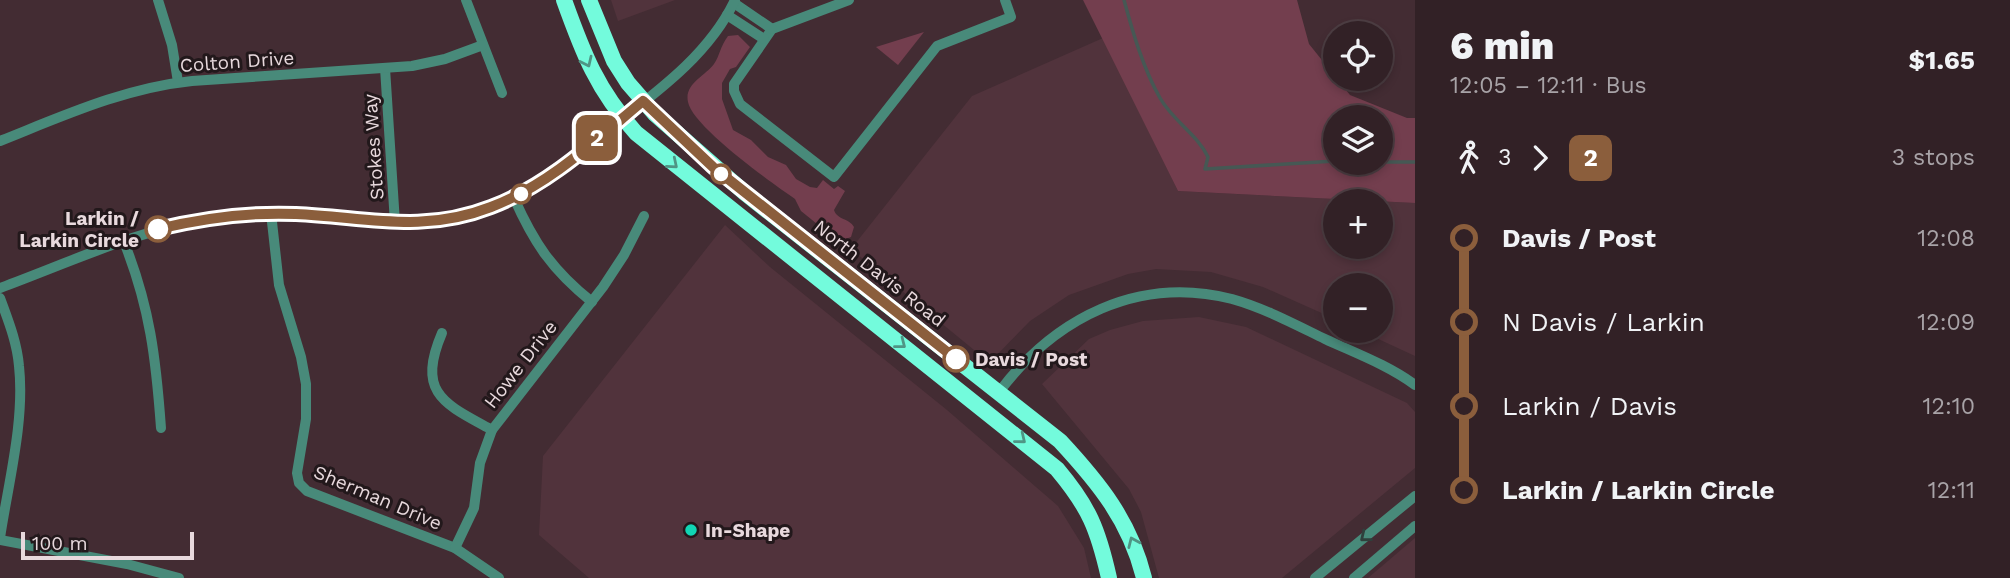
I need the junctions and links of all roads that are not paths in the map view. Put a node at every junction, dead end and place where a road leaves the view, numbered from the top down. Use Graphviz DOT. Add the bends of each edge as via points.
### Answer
graph roads {
  1 [pos="158,0"];
  2 [pos="466,0"];
  3 [pos="564,0"];
  4 [pos="589,0"];
  5 [pos="849,0"];
  6 [pos="1004,0"];
  7 [pos="734,1"];
  8 [pos="727,15"];
  9 [pos="772,29"];
  10 [pos="764,39"];
  11 [pos="483,45"];
  12 [pos="385,68"];
  13 [pos="178,82"];
  14 [pos="502,93"];
  15 [pos="643,101"];
  16 [pos="623,118"];
  17 [pos="0,141"];
  18 [pos="514,198"];
  19 [pos="271,213"];
  20 [pos="644,216"];
  21 [pos="395,223"];
  22 [pos="124,242"];
  23 [pos="0,288"];
  24 [pos="0,298"];
  25 [pos="592,302"];
  26 [pos="442,333"];
  27 [pos="1415,385"];
  28 [pos="999,392"];
  29 [pos="161,428"];
  30 [pos="492,429"];
  31 [pos="1415,496"];
  32 [pos="1415,526"];
  33 [pos="0,539"];
  34 [pos="455,548"];
  35 [pos="159,575"];
  36 [pos="178,578"];
  37 [pos="499,578"];
  38 [pos="1109,578"];
  39 [pos="1144,578"];
  40 [pos="1315,578"];
  41 [pos="1354,578"];
  1 -- 13 [label="street"];
  2 -- 11 [label="street"];
  3 -- 16 [label="highway, one-way" via="591,70"];
  4 -- 15 [label="highway, North Davis Road" via="614,61"];
  5 -- 9 [label="street"];
  6 -- 10 [label="street" via="1011,17 937,46 834,177 736,98 736,78"];
  7 -- 8 [label="street"];
  7 -- 9 [label="street"];
  8 -- 10 [label="street"];
  8 -- 15 [label="street" via="693,58"];
  9 -- 10 [label="street"];
  11 -- 12 [label="street, Colton Drive" via="436,61"];
  11 -- 14 [label="street"];
  12 -- 13 [label="street, Colton Drive"];
  12 -- 21 [label="street, Stokes Way"];
  13 -- 17 [label="street, Colton Drive" via="120,95"];
  15 -- 16 [label="street"];
  15 -- 28 [label="highway, North Davis Road" via="734,185"];
  16 -- 18 [label="street"];
  16 -- 38 [label="highway, one-way" via="687,176 1057,469 1090,514"];
  18 -- 21 [label="street" via="455,218"];
  18 -- 25 [label="street" via="545,257"];
  19 -- 21 [label="street"];
  19 -- 22 [label="street" via="216,217 146,232"];
  19 -- 34 [label="street, Sherman Drive" via="279,285 306,384 299,483 307,491"];
  20 -- 25 [label="street, Howe Drive"];
  22 -- 23 [label="street"];
  22 -- 29 [label="street" via="152,331"];
  24 -- 33 [label="street" via="15,344 20,390"];
  25 -- 30 [label="street, Howe Drive"];
  26 -- 30 [label="street" via="432,357 439,397"];
  27 -- 28 [label="street" via="1250,305 1186,293 1138,297 1088,314 1032,352"];
  39 -- 28 [label="highway, North Davis Road, one-way" via="1129,533 1102,488 1059,441"];
  30 -- 34 [label="street, Howe Drive" via="480,463 474,508"];
  31 -- 40 [label="street, one-way"];
  32 -- 41 [label="street"];
  33 -- 35 [label="street" via="116,561"];
  34 -- 37 [label="street, Sherman Drive"];
  35 -- 36 [label="street"];
}
